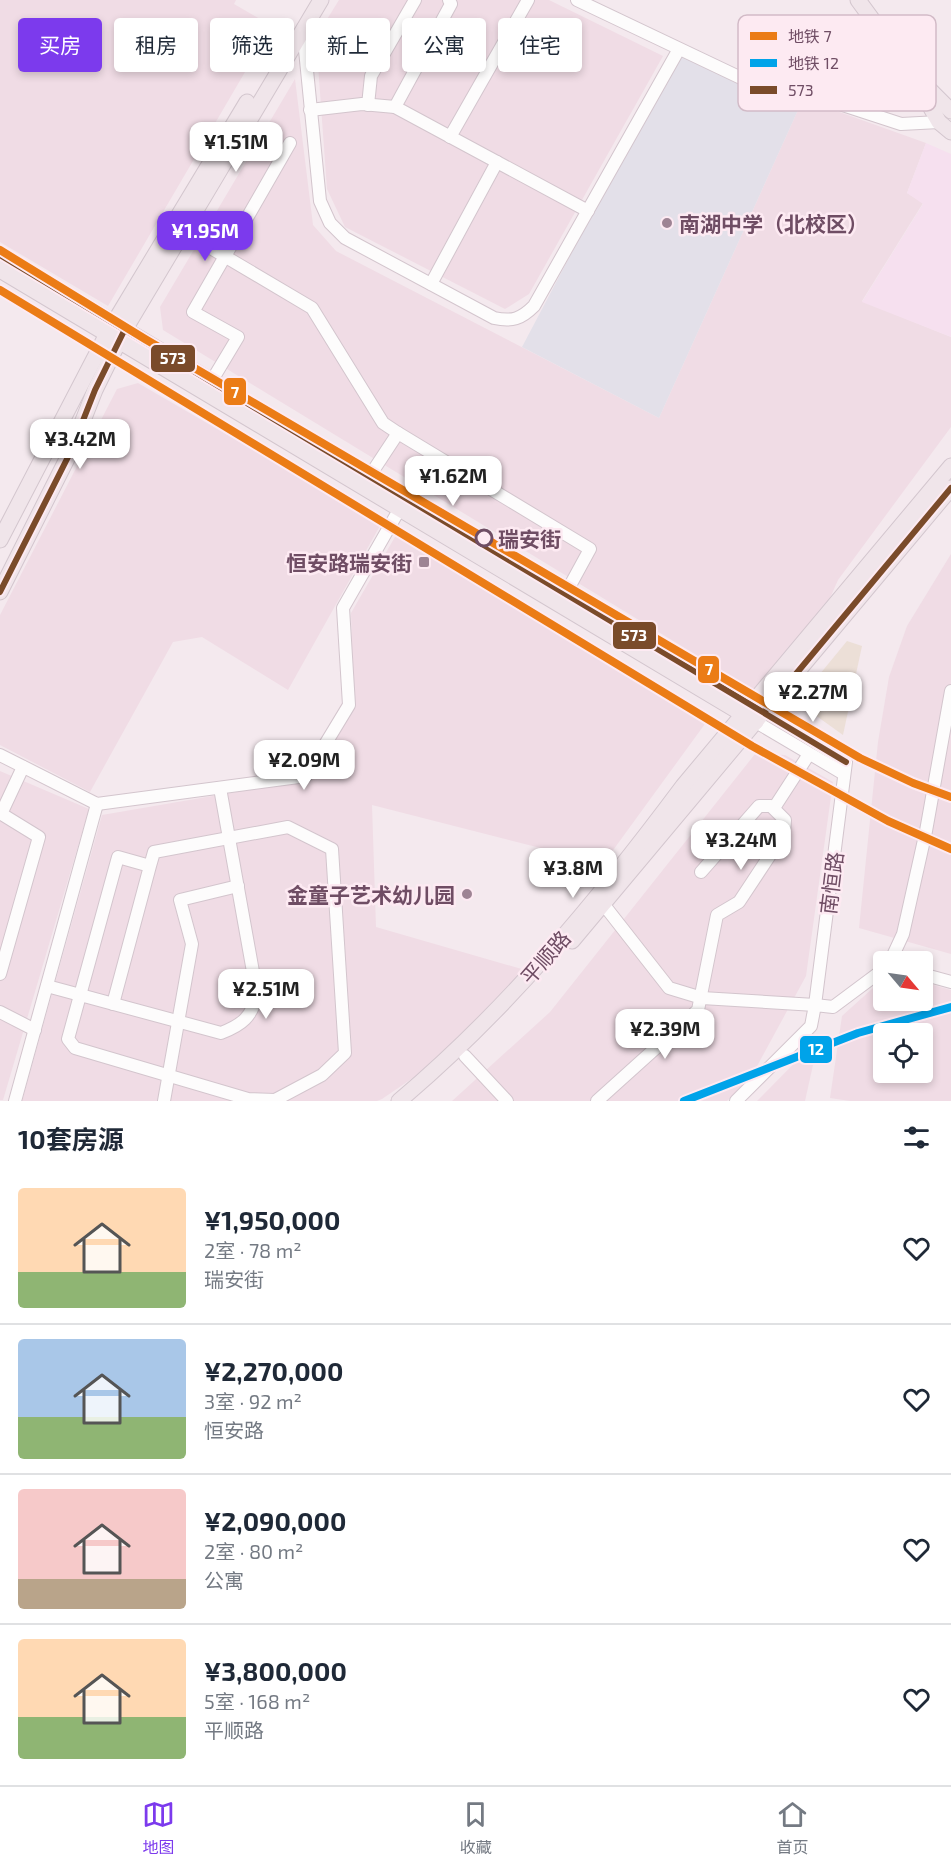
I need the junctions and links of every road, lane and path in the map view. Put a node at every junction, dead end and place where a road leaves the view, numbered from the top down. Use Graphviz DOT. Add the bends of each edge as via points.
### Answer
graph roads {
  1 [pos="310,0"];
  2 [pos="321,0"];
  3 [pos="415,0"];
  4 [pos="449,0"];
  5 [pos="528,0"];
  6 [pos="577,0"];
  7 [pos="858,0"];
  8 [pos="869,15"];
  9 [pos="303,30"];
  10 [pos="680,49"];
  11 [pos="738,77"];
  12 [pos="936,96"];
  13 [pos="368,105"];
  14 [pos="395,107"];
  15 [pos="310,110"];
  16 [pos="857,111"];
  17 [pos="935,111"];
  18 [pos="951,111"];
  19 [pos="945,127"];
  20 [pos="450,137"];
  21 [pos="290,143"];
  22 [pos="497,162"];
  23 [pos="588,211"];
  24 [pos="182,231"];
  25 [pos="0,255"];
  26 [pos="225,257"];
  27 [pos="0,270"];
  28 [pos="431,284"];
  29 [pos="116,333"];
  30 [pos="210,382"];
  31 [pos="398,433"];
  32 [pos="951,466"];
  33 [pos="369,477"];
  34 [pos="951,488"];
  35 [pos="402,504"];
  36 [pos="0,540"];
  37 [pos="0,592"];
  38 [pos="566,593"];
  39 [pos="951,691"];
  40 [pos="755,714"];
  41 [pos="809,754"];
  42 [pos="0,756"];
  43 [pos="23,767"];
  44 [pos="845,768"];
  45 [pos="220,788"];
  46 [pos="97,804"];
  47 [pos="774,808"];
  48 [pos="1,814"];
  49 [pos="229,838"];
  50 [pos="150,866"];
  51 [pos="700,872"];
  52 [pos="238,886"];
  53 [pos="604,905"];
  54 [pos="895,951"];
  55 [pos="0,974"];
  56 [pos="873,977"];
  57 [pos="933,977"];
  58 [pos="951,982"];
  59 [pos="47,986"];
  60 [pos="80,995"];
  61 [pos="702,998"];
  62 [pos="113,1004"];
  63 [pos="815,1005"];
  64 [pos="0,1012"];
  65 [pos="179,1022"];
  66 [pos="34,1030"];
  67 [pos="465,1056"];
  68 [pos="169,1076"];
  69 [pos="15,1101"];
  70 [pos="164,1101"];
  71 [pos="399,1101"];
  72 [pos="415,1101"];
  73 [pos="507,1101"];
  74 [pos="597,1101"];
  75 [pos="736,1101"];
  1 -- 29 [label="main road"];
  2 -- 9 [label="main road"];
  3 -- 13 [label="street" via="371,76"];
  4 -- 14 [label="street" via="451,4"];
  5 -- 20 [label="street"];
  6 -- 10 [label="street"];
  7 -- 8 [label="main road"];
  9 -- 15 [label="street"];
  9 -- 24 [label="main road"];
  10 -- 11 [label="street"];
  10 -- 23 [label="street"];
  12 -- 18 [label="main road"];
  13 -- 14 [label="street"];
  13 -- 15 [label="street"];
  14 -- 20 [label="street"];
  15 -- 28 [label="street" via="320,201 330,223 345,238"];
  16 -- 19 [label="street" via="901,124"];
  17 -- 19 [label="main road"];
  20 -- 22 [label="street"];
  21 -- 26 [label="street"];
  22 -- 23 [label="street"];
  22 -- 28 [label="street"];
  23 -- 28 [label="street" via="534,306 524,316 510,321 494,318"];
  24 -- 26 [label="street"];
  24 -- 29 [label="main road"];
  25 -- 29 [label="main road"];
  26 -- 30 [label="street" via="193,312 237,337"];
  26 -- 31 [label="street" via="312,308 383,423"];
  27 -- 29 [label="main road"];
  29 -- 30 [label="main road"];
  29 -- 35 [label="main road"];
  29 -- 36 [label="main road"];
  29 -- 37 [label="main road" via="71,451"];
  30 -- 33 [label="main road"];
  31 -- 33 [label="street"];
  31 -- 38 [label="street" via="590,549"];
  32 -- 40 [label="main road, 平顺路"];
  33 -- 35 [label="main road"];
  34 -- 40 [label="main road, 平顺路"];
  35 -- 38 [label="main road"];
  35 -- 40 [label="main road"];
  35 -- 45 [label="street" via="343,608 348,705 306,776"];
  38 -- 40 [label="main road"];
  39 -- 54 [label="street" via="926,831 903,934"];
  40 -- 41 [label="street"];
  40 -- 44 [label="street"];
  40 -- 53 [label="main road, 平顺路"];
  40 -- 71 [label="main road, 平顺路" via="683,786 540,964 460,1049"];
  41 -- 44 [label="street"];
  41 -- 47 [label="street"];
  42 -- 43 [label="street"];
  43 -- 46 [label="street"];
  43 -- 48 [label="street"];
  44 -- 63 [label="street, 南恒路"];
  45 -- 46 [label="street"];
  45 -- 49 [label="street"];
  46 -- 59 [label="street"];
  47 -- 51 [label="street" via="759,806"];
  47 -- 61 [label="street" via="785,820 784,834 739,903 717,915"];
  48 -- 55 [label="street" via="39,837"];
  49 -- 50 [label="street" via="154,852"];
  49 -- 52 [label="street"];
  49 -- 68 [label="street" via="288,827 332,849 345,1053 322,1075 275,1100 248,1099"];
  50 -- 60 [label="street" via="118,857"];
  50 -- 62 [label="street"];
  52 -- 65 [label="street" via="180,900 192,944"];
  52 -- 65 [label="street" via="257,994 254,1011 240,1026 221,1033"];
  53 -- 61 [label="street" via="669,988"];
  53 -- 67 [label="main road, 平顺路"];
  56 -- 63 [label="street" via="833,1007"];
  57 -- 58 [label="street"];
  59 -- 60 [label="street"];
  59 -- 66 [label="street"];
  60 -- 62 [label="street"];
  60 -- 68 [label="street" via="68,1039 75,1048"];
  61 -- 63 [label="street"];
  61 -- 74 [label="street" via="698,1010"];
  62 -- 65 [label="street"];
  63 -- 75 [label="street, 南恒路" via="811,1026"];
  64 -- 66 [label="street"];
  65 -- 68 [label="street"];
  66 -- 69 [label="street"];
  67 -- 72 [label="main road, 平顺路"];
  67 -- 73 [label="street"];
  68 -- 70 [label="street"];
}
